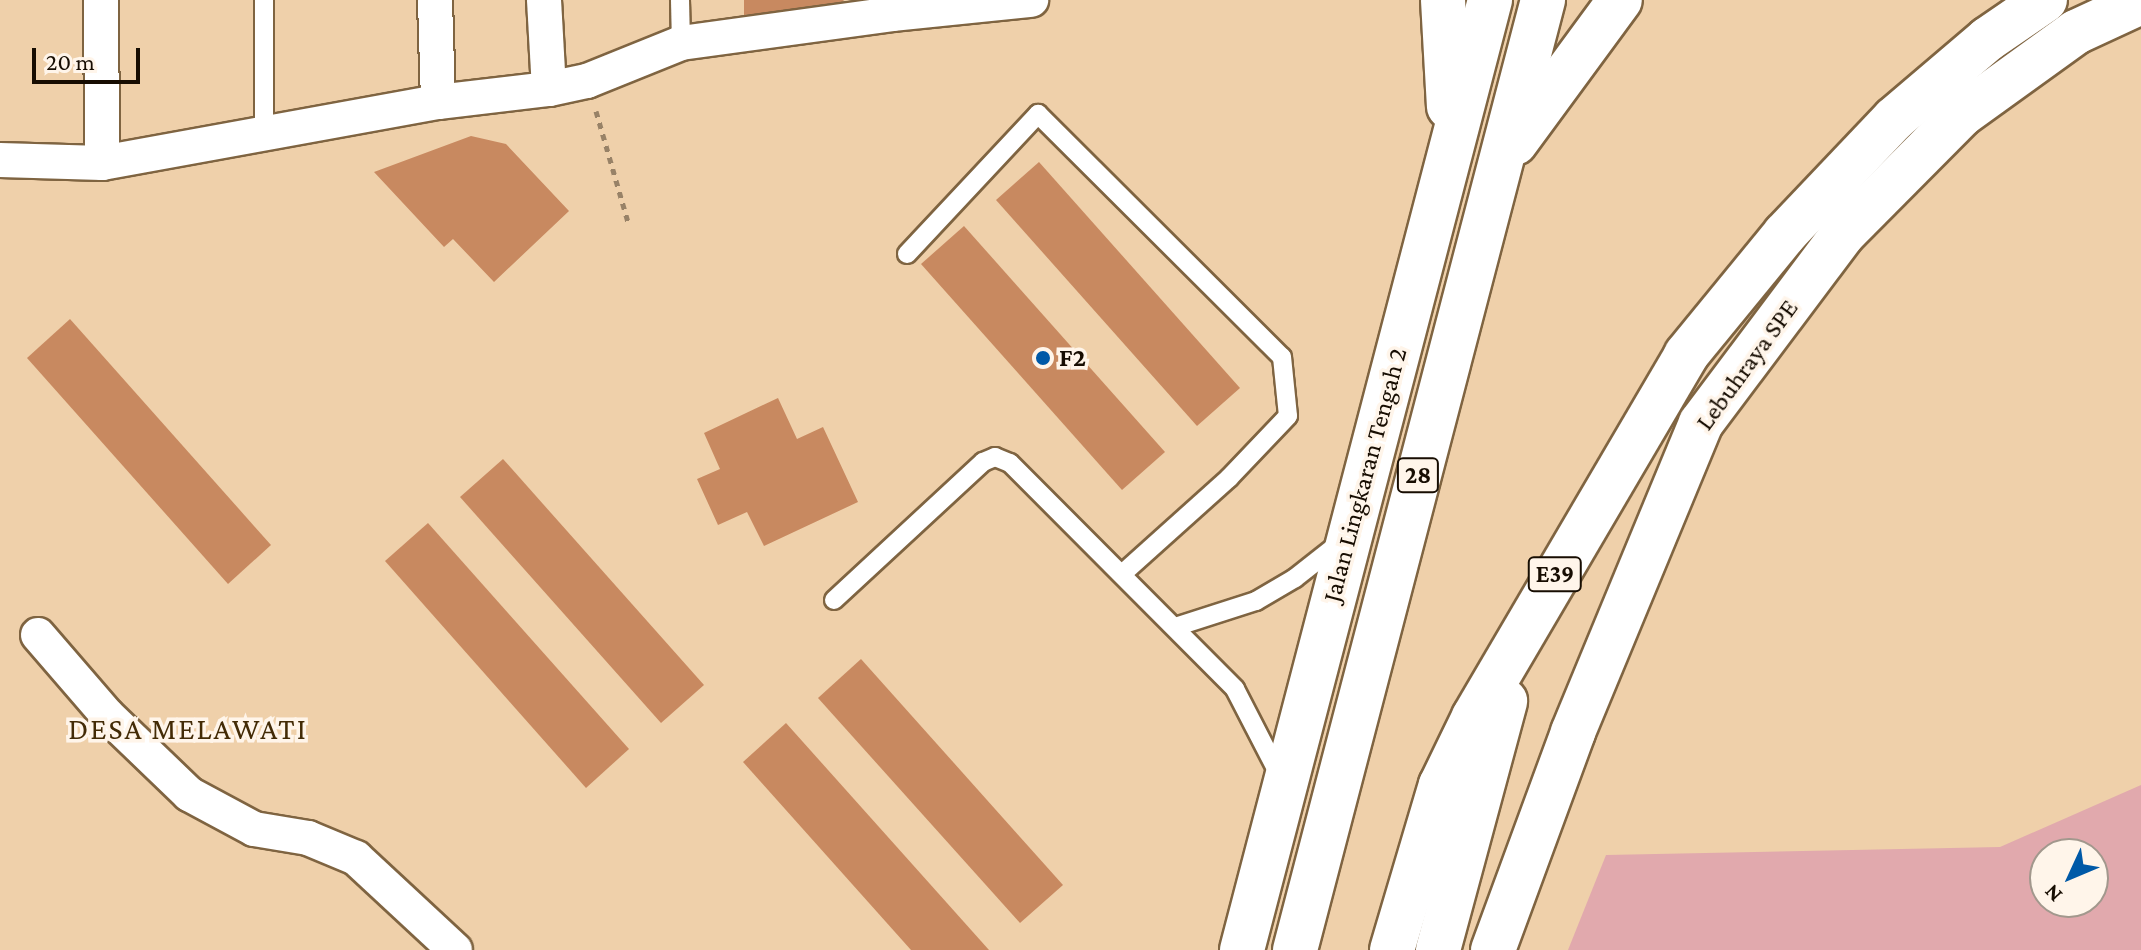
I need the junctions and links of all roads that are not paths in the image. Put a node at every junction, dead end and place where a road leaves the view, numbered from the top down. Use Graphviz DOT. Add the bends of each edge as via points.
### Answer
graph roads {
  1 [pos="101,0"];
  2 [pos="264,0"];
  3 [pos="435,0"];
  4 [pos="544,0"];
  5 [pos="680,0"];
  6 [pos="1031,0"];
  7 [pos="1443,0"];
  8 [pos="1490,0"];
  9 [pos="1543,0"];
  10 [pos="1620,0"];
  11 [pos="2045,0"];
  12 [pos="984,2"];
  13 [pos="2141,2"];
  14 [pos="891,7"];
  15 [pos="681,43"];
  16 [pos="549,89"];
  17 [pos="438,102"];
  18 [pos="264,133"];
  19 [pos="1451,150"];
  20 [pos="0,160"];
  21 [pos="102,163"];
  22 [pos="1501,163"];
  23 [pos="907,254"];
  24 [pos="1350,535"];
  25 [pos="1122,574"];
  26 [pos="834,600"];
  27 [pos="1529,618"];
  28 [pos="1175,627"];
  29 [pos="38,635"];
  30 [pos="1283,783"];
  31 [pos="455,950"];
  32 [pos="1242,950"];
  33 [pos="1295,950"];
  34 [pos="1392,950"];
  35 [pos="1438,950"];
  36 [pos="1493,950"];
  1 -- 21 [label="street"];
  2 -- 18 [label="lane"];
  3 -- 17 [label="street"];
  4 -- 16 [label="street"];
  5 -- 15 [label="lane"];
  6 -- 12 [label="street"];
  7 -- 19 [label="highway"];
  8 -- 19 [label="highway, Jalan Lingkaran Tengah 2 / 28"];
  9 -- 22 [label="highway, Jalan Lingkaran Tengah 2 / 28"];
  10 -- 22 [label="highway"];
  11 -- 27 [label="highway, Lebuhraya SPE / E39" via="1988,39 1894,119 1785,234 1686,355"];
  12 -- 14 [label="street"];
  13 -- 36 [label="highway, Lebuhraya SPE" via="2076,32 1961,115 1842,235 1701,423 1573,732"];
  14 -- 15 [label="street"];
  15 -- 16 [label="street" via="587,81"];
  16 -- 17 [label="street"];
  17 -- 18 [label="street"];
  18 -- 21 [label="street"];
  19 -- 24 [label="highway, Jalan Lingkaran Tengah 2 / 28"];
  20 -- 21 [label="street"];
  22 -- 33 [label="highway, Jalan Lingkaran Tengah 2 / 28"];
  23 -- 25 [label="lane" via="1038,114 1282,357 1288,416 1229,478"];
  24 -- 28 [label="lane" via="1256,601"];
  24 -- 30 [label="highway, Jalan Lingkaran Tengah 2 / 28"];
  25 -- 26 [label="lane" via="1010,463 995,457 983,462"];
  25 -- 28 [label="lane"];
  27 -- 34 [label="highway, Lebuhraya SPE / E39" via="1441,785"];
  27 -- 35 [label="highway"];
  28 -- 30 [label="lane" via="1235,689"];
  29 -- 31 [label="street" via="107,715 189,794 254,829 308,838 356,858"];
  30 -- 32 [label="highway, Jalan Lingkaran Tengah 2 / 28"];
}
